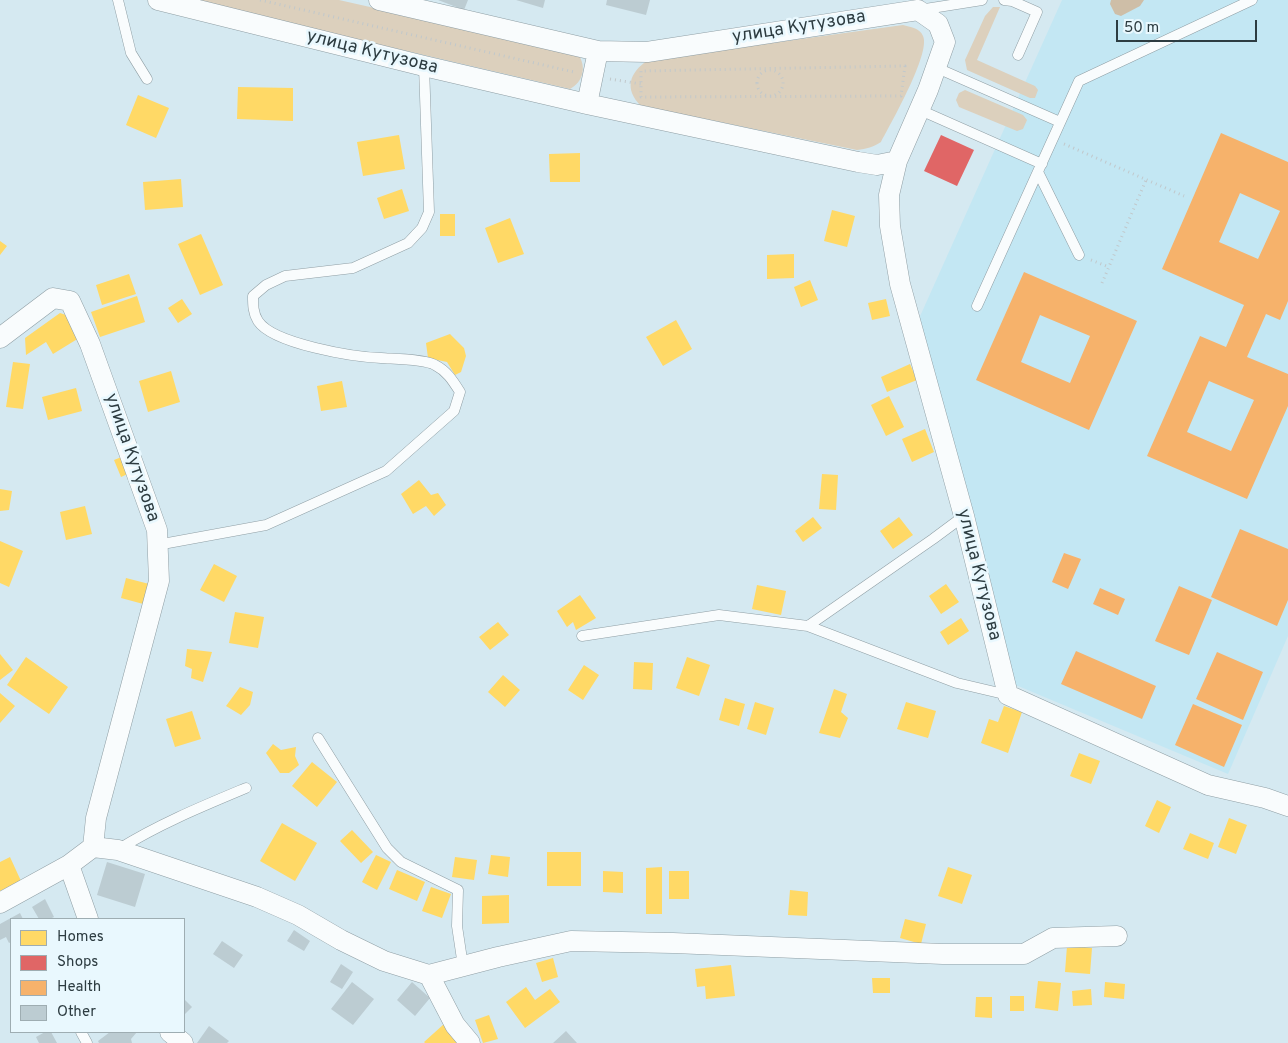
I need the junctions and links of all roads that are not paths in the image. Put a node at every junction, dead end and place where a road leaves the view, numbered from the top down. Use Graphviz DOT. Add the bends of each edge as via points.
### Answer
graph roads {
  1 [pos="118,0"];
  2 [pos="158,0"];
  3 [pos="379,0"];
  4 [pos="982,0"];
  5 [pos="1004,0"];
  6 [pos="1252,0"];
  7 [pos="918,10"];
  8 [pos="598,51"];
  9 [pos="1018,55"];
  10 [pos="424,66"];
  11 [pos="937,68"];
  12 [pos="147,79"];
  13 [pos="587,104"];
  14 [pos="920,110"];
  15 [pos="1060,122"];
  16 [pos="897,161"];
  17 [pos="1040,168"];
  18 [pos="1079,255"];
  19 [pos="977,306"];
  20 [pos="0,338"];
  21 [pos="964,516"];
  22 [pos="157,545"];
  23 [pos="808,626"];
  24 [pos="582,636"];
  25 [pos="1008,695"];
  26 [pos="318,738"];
  27 [pos="246,788"];
  28 [pos="1288,806"];
  29 [pos="93,848"];
  30 [pos="118,850"];
  31 [pos="69,865"];
  32 [pos="0,903"];
  33 [pos="88,918"];
  34 [pos="1117,936"];
  35 [pos="463,966"];
  36 [pos="429,975"];
  37 [pos="171,1033"];
  38 [pos="183,1043"];
  39 [pos="470,1043"];
  1 -- 12 [label="lane" via="131,54"];
  2 -- 10 [label="street, улица Кутузова"];
  3 -- 8 [label="street, улица Кутузова"];
  4 -- 7 [label="lane"];
  5 -- 9 [label="lane" via="1037,12"];
  6 -- 15 [label="lane" via="1079,81"];
  7 -- 8 [label="street, улица Кутузова" via="647,52"];
  7 -- 11 [label="street, улица Кутузова" via="938,24 945,42"];
  8 -- 13 [label="street"];
  10 -- 13 [label="street, улица Кутузова"];
  10 -- 22 [label="lane" via="429,212 422,228 408,243 353,268 285,276 266,285 253,296 253,310 259,323 276,335 320,350 433,364 449,375 460,392 454,411 386,472 266,525"];
  11 -- 14 [label="street, улица Кутузова"];
  11 -- 15 [label="lane"];
  13 -- 16 [label="street, улица Кутузова" via="858,162 877,165"];
  14 -- 16 [label="street, улица Кутузова"];
  14 -- 17 [label="lane"];
  15 -- 17 [label="lane"];
  16 -- 21 [label="street, улица Кутузова" via="889,203 900,284"];
  17 -- 18 [label="lane"];
  17 -- 19 [label="lane"];
  20 -- 22 [label="street, улица Кутузова" via="52,298 70,301 90,344 125,438 157,530"];
  21 -- 23 [label="lane"];
  21 -- 25 [label="street, улица Кутузова"];
  22 -- 29 [label="street, улица Кутузова" via="159,581 96,818"];
  23 -- 24 [label="lane" via="719,615"];
  23 -- 25 [label="lane" via="957,683"];
  25 -- 28 [label="street" via="1208,785"];
  26 -- 35 [label="lane" via="388,848 401,862 458,890 457,926"];
  27 -- 30 [label="lane" via="189,812"];
  29 -- 30 [label="street"];
  29 -- 31 [label="street"];
  30 -- 36 [label="street" via="257,897 384,961"];
  31 -- 32 [label="street"];
  31 -- 33 [label="street"];
  34 -- 35 [label="street" via="1053,938 1024,954 570,942"];
  35 -- 36 [label="street"];
  36 -- 39 [label="street" via="454,1025"];
  37 -- 38 [label="street"];
}
